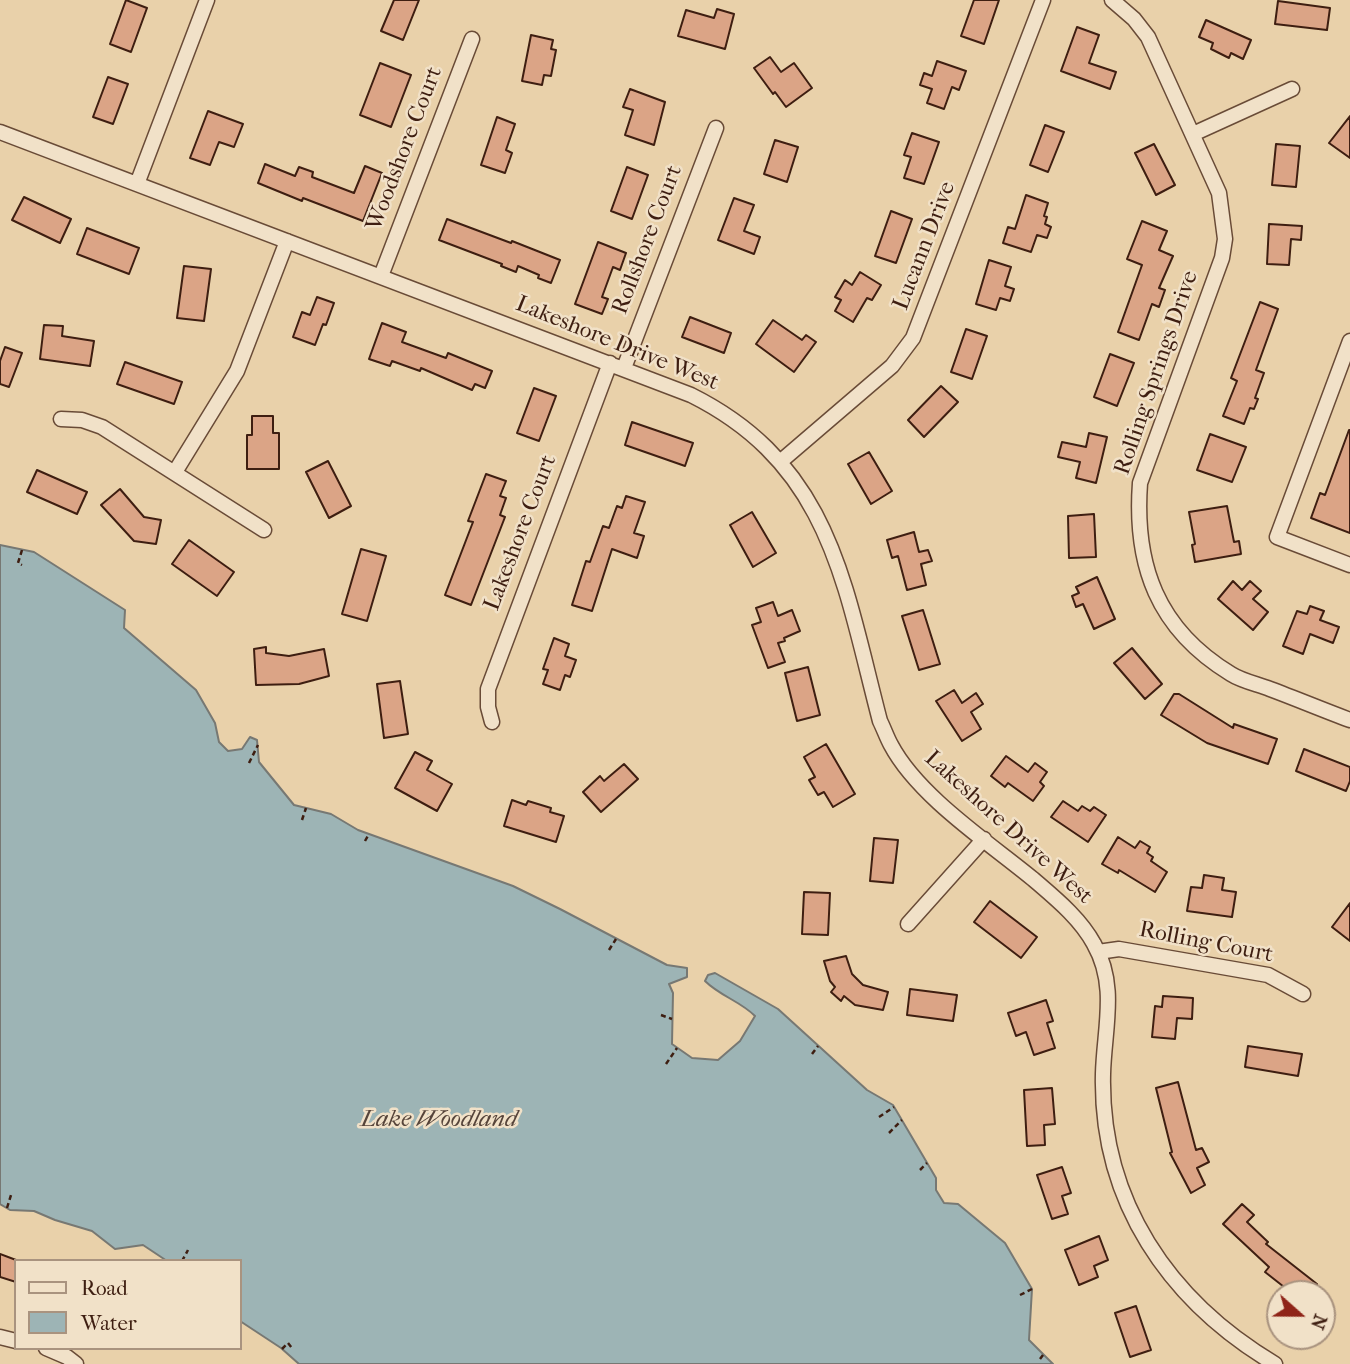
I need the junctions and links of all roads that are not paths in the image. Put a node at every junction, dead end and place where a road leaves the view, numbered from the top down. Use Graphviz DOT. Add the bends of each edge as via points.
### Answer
graph roads {
  1 [pos="207,0"];
  2 [pos="1043,0"];
  3 [pos="1112,0"];
  4 [pos="472,38"];
  5 [pos="1292,89"];
  6 [pos="716,128"];
  7 [pos="0,132"];
  8 [pos="1193,134"];
  9 [pos="137,184"];
  10 [pos="287,241"];
  11 [pos="381,276"];
  12 [pos="1350,341"];
  13 [pos="617,365"];
  14 [pos="61,419"];
  15 [pos="780,462"];
  16 [pos="175,472"];
  17 [pos="264,530"];
  18 [pos="1350,565"];
  19 [pos="1350,720"];
  20 [pos="492,722"];
  21 [pos="984,839"];
  22 [pos="908,924"];
  23 [pos="1098,952"];
  24 [pos="1303,994"];
  25 [pos="51,1350"];
  26 [pos="76,1364"];
  27 [pos="1275,1364"];
  1 -- 9 [label="street"];
  2 -- 15 [label="street, Lucann Drive" via="914,338 892,366"];
  3 -- 8 [label="street, Rolling Springs Drive" via="1148,37"];
  4 -- 11 [label="street, Woodshore Court"];
  5 -- 8 [label="street"];
  6 -- 13 [label="street, Rollshore Court"];
  7 -- 9 [label="street, Lakeshore Drive West"];
  8 -- 19 [label="street, Rolling Springs Drive" via="1219,193 1225,239 1140,483 1138,518 1148,577 1187,639 1232,675"];
  9 -- 10 [label="street, Lakeshore Drive West"];
  10 -- 11 [label="street, Lakeshore Drive West"];
  10 -- 16 [label="street" via="237,371"];
  11 -- 13 [label="street, Lakeshore Drive West"];
  12 -- 18 [label="street" via="1277,537"];
  13 -- 15 [label="street, Lakeshore Drive West" via="706,403 740,424"];
  13 -- 20 [label="street, Lakeshore Court" via="488,689"];
  14 -- 16 [label="street" via="92,422"];
  15 -- 21 [label="street, Lakeshore Drive West" via="815,511 836,556 880,721 891,746 923,787"];
  16 -- 17 [label="street"];
  21 -- 22 [label="street"];
  21 -- 23 [label="street, Lakeshore Drive West" via="1056,900 1084,929"];
  23 -- 24 [label="street, Rolling Court" via="1119,949 1268,975"];
  23 -- 27 [label="street, Lakeshore Drive West" via="1109,996 1102,1079 1106,1134 1130,1210 1165,1271 1189,1297"];
  25 -- 26 [label="street"];
}
